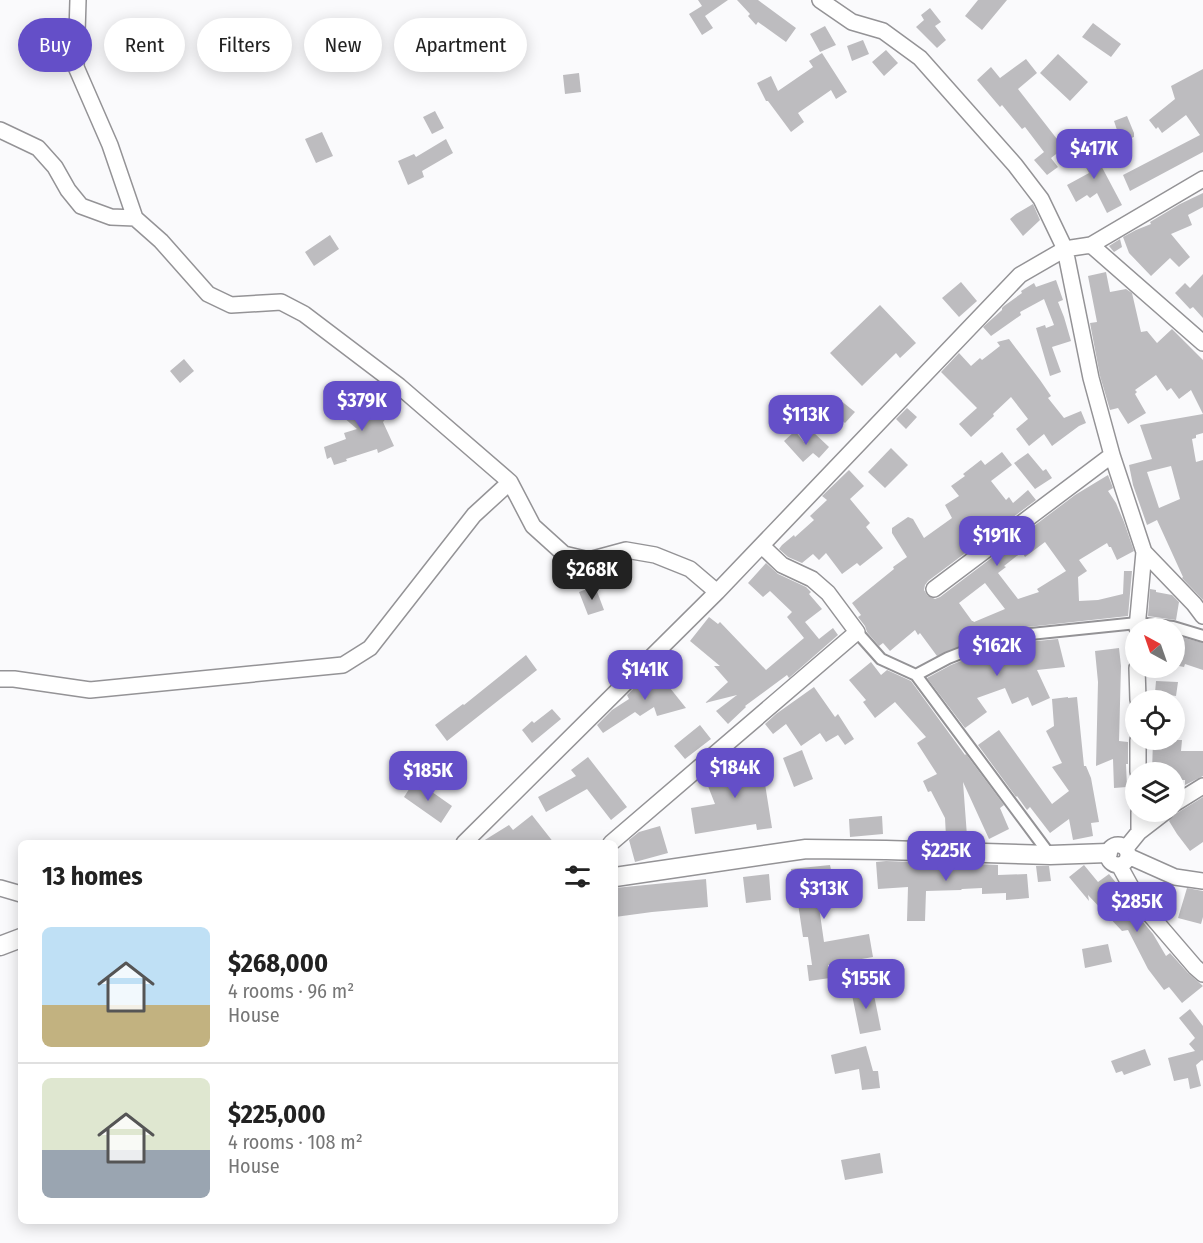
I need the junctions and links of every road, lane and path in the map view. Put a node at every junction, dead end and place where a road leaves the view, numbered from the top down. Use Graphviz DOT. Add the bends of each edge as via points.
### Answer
graph roads {
  1 [pos="78,0"];
  2 [pos="820,0"];
  3 [pos="0,130"];
  4 [pos="1203,179"];
  5 [pos="135,218"];
  6 [pos="1091,245"];
  7 [pos="1065,249"];
  8 [pos="1203,343"];
  9 [pos="1112,455"];
  10 [pos="510,482"];
  11 [pos="762,546"];
  12 [pos="1144,552"];
  13 [pos="934,589"];
  14 [pos="717,592"];
  15 [pos="1203,616"];
  16 [pos="1138,618"];
  17 [pos="1125,627"];
  18 [pos="1185,631"];
  19 [pos="857,632"];
  20 [pos="1203,636"];
  21 [pos="916,675"];
  22 [pos="0,679"];
  23 [pos="1203,786"];
  24 [pos="1185,797"];
  25 [pos="1139,822"];
  26 [pos="1152,822"];
  27 [pos="1139,832"];
  28 [pos="467,840"];
  29 [pos="614,840"];
  30 [pos="1050,855"];
  31 [pos="1120,855"];
  32 [pos="618,877"];
  33 [pos="1203,881"];
  34 [pos="0,888"];
  35 [pos="18,893"];
  36 [pos="18,939"];
  37 [pos="0,946"];
  38 [pos="1203,974"];
  1 -- 5 [label="street" via="76,67 110,145"];
  2 -- 7 [label="street" via="852,22 883,31 920,58 1041,199"];
  3 -- 5 [label="street" via="38,148 81,206 111,217"];
  4 -- 6 [label="street"];
  5 -- 10 [label="street" via="208,294 231,305 280,302 304,314 399,386"];
  6 -- 7 [label="street"];
  6 -- 8 [label="street"];
  7 -- 9 [label="street" via="1091,378"];
  7 -- 11 [label="street" via="1020,274"];
  9 -- 12 [label="street"];
  9 -- 13 [label="street"];
  10 -- 14 [label="street" via="533,526 564,554 590,560 626,550 655,555 690,569"];
  10 -- 22 [label="street" via="474,515 370,648 343,665 90,690"];
  11 -- 14 [label="street"];
  11 -- 19 [label="street" via="782,565 812,579 828,593"];
  12 -- 15 [label="street"];
  12 -- 16 [label="street"];
  14 -- 28 [label="street"];
  17 -- 21 [label="street" via="1002,637"];
  18 -- 20 [label="street"];
  19 -- 21 [label="street" via="881,659"];
  19 -- 29 [label="street"];
  21 -- 30 [label="street"];
  23 -- 24 [label="street"];
  25 -- 27 [label="street"];
  26 -- 27 [label="street"];
  27 -- 31 [label="street"];
  30 -- 31 [label="street"];
  30 -- 32 [label="street" via="806,849"];
  31 -- 33 [label="street" via="1175,877"];
  31 -- 38 [label="street" via="1140,903"];
  34 -- 35 [label="street"];
  36 -- 37 [label="street"];
}
